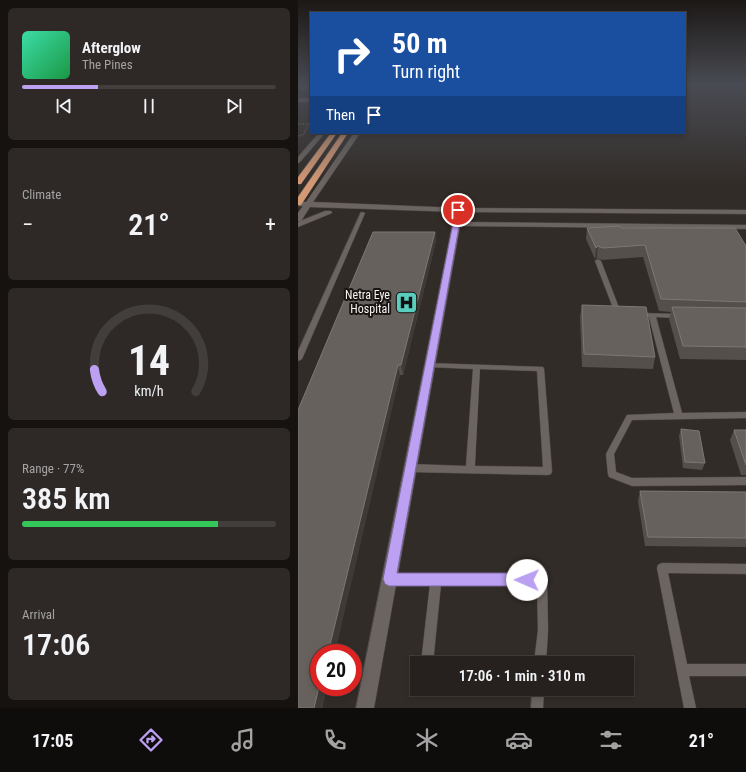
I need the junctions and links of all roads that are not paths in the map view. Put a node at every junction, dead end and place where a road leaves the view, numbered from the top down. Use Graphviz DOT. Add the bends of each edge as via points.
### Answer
graph roads {
  1 [pos="321,134"];
  2 [pos="333,134"];
  3 [pos="344,134"];
  4 [pos="356,134"];
  5 [pos="332,152"];
  6 [pos="343,153"];
  7 [pos="298,161"];
  8 [pos="298,182"];
  9 [pos="316,192"];
  10 [pos="298,204"];
  11 [pos="308,205"];
  12 [pos="330,210"];
  13 [pos="300,212"];
  14 [pos="746,212"];
  15 [pos="363,213"];
  16 [pos="457,217"];
  17 [pos="746,218"];
  18 [pos="298,219"];
  19 [pos="298,225"];
  20 [pos="746,227"];
  21 [pos="598,261"];
  22 [pos="652,316"];
  23 [pos="683,316"];
  24 [pos="298,359"];
  25 [pos="429,365"];
  26 [pos="477,367"];
  27 [pos="746,415"];
  28 [pos="679,416"];
  29 [pos="410,468"];
  30 [pos="470,469"];
  31 [pos="746,481"];
  32 [pos="746,569"];
  33 [pos="389,579"];
  34 [pos="436,579"];
  35 [pos="428,656"];
  36 [pos="541,656"];
  37 [pos="683,670"];
  38 [pos="746,670"];
  39 [pos="538,696"];
  40 [pos="365,708"];
  41 [pos="537,708"];
  42 [pos="690,708"];
  1 -- 7 [label="street"];
  2 -- 8 [label="highway"];
  3 -- 5 [label="highway"];
  4 -- 6 [label="street"];
  5 -- 6 [label="highway"];
  5 -- 10 [label="highway"];
  6 -- 9 [label="street"];
  9 -- 11 [label="street"];
  9 -- 12 [label="street"];
  10 -- 11 [label="street"];
  11 -- 12 [label="street"];
  11 -- 13 [label="street"];
  12 -- 13 [label="street"];
  12 -- 15 [label="street"];
  12 -- 16 [label="street"];
  12 -- 19 [label="street"];
  13 -- 18 [label="street"];
  14 -- 16 [label="street"];
  15 -- 16 [label="street"];
  15 -- 24 [label="lane"];
  16 -- 17 [label="street"];
  16 -- 20 [label="street" via="732,230"];
  16 -- 25 [label="street"];
  21 -- 22 [label="lane" via="618,314"];
  22 -- 23 [label="lane"];
  22 -- 28 [label="lane"];
  25 -- 26 [label="lane"];
  25 -- 29 [label="street"];
  26 -- 30 [label="lane"];
  26 -- 30 [label="lane" via="540,369 548,471"];
  27 -- 28 [label="lane"];
  28 -- 31 [label="lane" via="630,417 610,454 612,474 632,482"];
  29 -- 30 [label="lane"];
  29 -- 33 [label="street"];
  32 -- 37 [label="lane" via="662,568"];
  33 -- 34 [label="lane"];
  33 -- 40 [label="street"];
  34 -- 35 [label="lane"];
  34 -- 36 [label="lane" via="542,580"];
  37 -- 38 [label="lane"];
  37 -- 42 [label="lane"];
  39 -- 41 [label="lane"];
}
